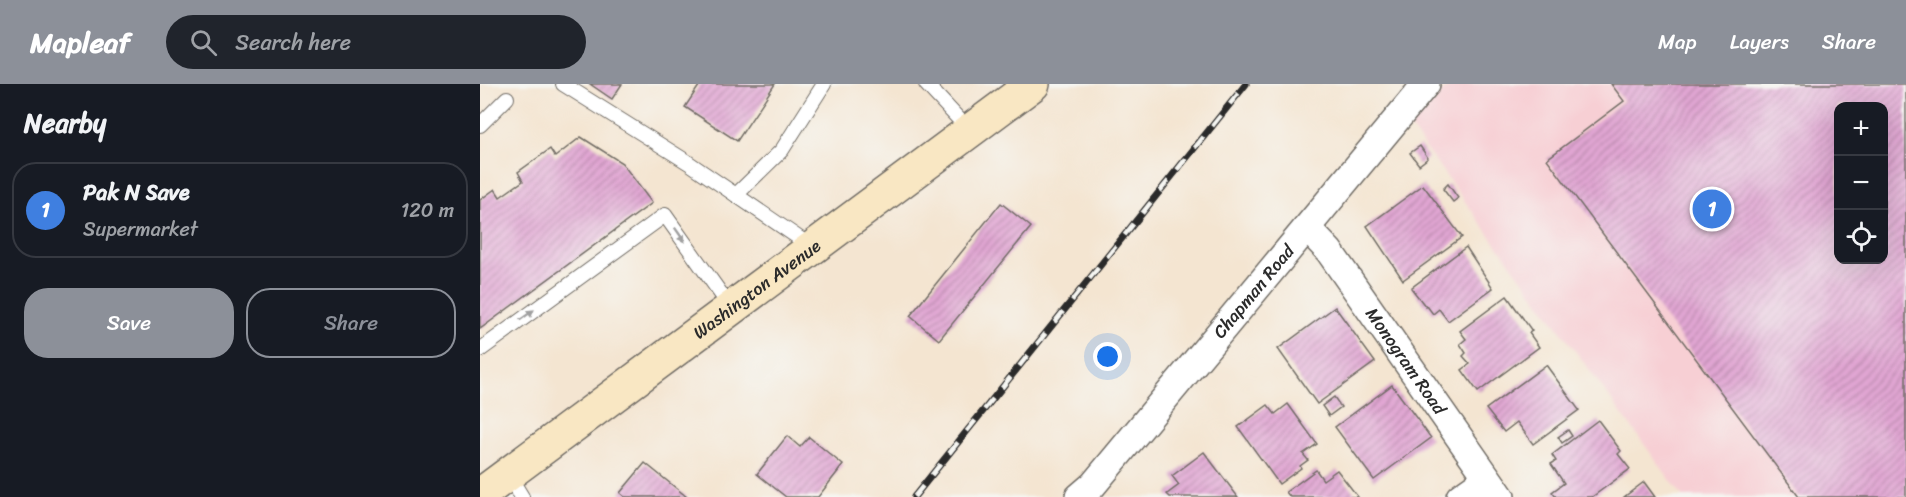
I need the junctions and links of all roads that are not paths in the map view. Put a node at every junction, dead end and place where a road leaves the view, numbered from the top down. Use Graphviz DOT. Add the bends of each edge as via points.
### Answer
graph roads {
  1 [pos="563,84"];
  2 [pos="824,84"];
  3 [pos="926,84"];
  4 [pos="1033,84"];
  5 [pos="1426,84"];
  6 [pos="507,98"];
  7 [pos="480,125"];
  8 [pos="970,131"];
  9 [pos="736,195"];
  10 [pos="1307,228"];
  11 [pos="813,248"];
  12 [pos="731,308"];
  13 [pos="480,350"];
  14 [pos="515,486"];
  15 [pos="1494,487"];
  16 [pos="480,495"];
  17 [pos="1079,497"];
  18 [pos="1460,497"];
  1 -- 9 [label="lane"];
  2 -- 9 [label="lane" via="782,150"];
  3 -- 8 [label="lane"];
  4 -- 8 [label="main road, Washington Avenue"];
  5 -- 10 [label="street, Chapman Road"];
  6 -- 7 [label="lane"];
  8 -- 11 [label="main road, Washington Avenue"];
  9 -- 11 [label="lane"];
  10 -- 15 [label="street, Monogram Road" via="1329,251"];
  10 -- 17 [label="street, Chapman Road"];
  11 -- 12 [label="main road, Washington Avenue"];
  13 -- 12 [label="lane, one-way" via="665,215"];
  12 -- 14 [label="main road, Washington Avenue"];
  14 -- 16 [label="main road, Washington Avenue"];
  15 -- 18 [label="street"];
}
